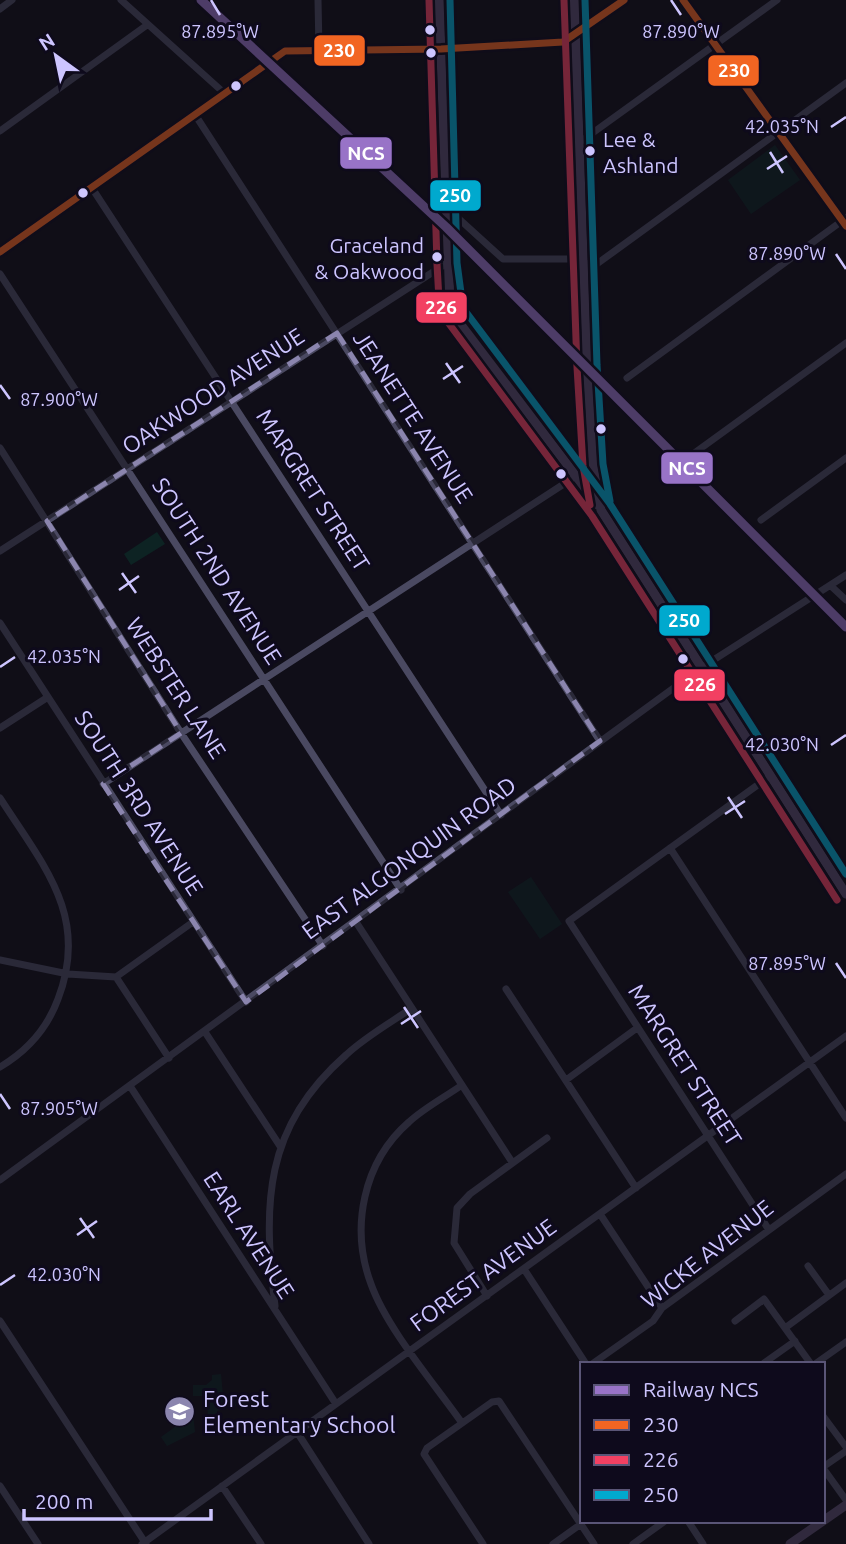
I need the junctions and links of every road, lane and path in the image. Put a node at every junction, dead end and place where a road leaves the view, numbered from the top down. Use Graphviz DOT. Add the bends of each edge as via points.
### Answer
graph roads {
  1 [pos="12,0"];
  2 [pos="121,0"];
  3 [pos="318,0"];
  4 [pos="439,0"];
  5 [pos="574,0"];
  6 [pos="624,0"];
  7 [pos="683,0"];
  8 [pos="777,0"];
  9 [pos="0,9"];
  10 [pos="148,25"];
  11 [pos="575,36"];
  12 [pos="715,45"];
  13 [pos="441,49"];
  14 [pos="319,50"];
  15 [pos="846,83"];
  16 [pos="223,92"];
  17 [pos="194,113"];
  18 [pos="0,131"];
  19 [pos="778,132"];
  20 [pos="580,142"];
  21 [pos="92,188"];
  22 [pos="446,216"];
  23 [pos="845,222"];
  24 [pos="0,252"];
  25 [pos="582,262"];
  26 [pos="447,263"];
  27 [pos="0,274"];
  28 [pos="337,333"];
  29 [pos="846,343"];
  30 [pos="627,378"];
  31 [pos="233,401"];
  32 [pos="0,448"];
  33 [pos="694,454"];
  34 [pos="846,458"];
  35 [pos="593,465"];
  36 [pos="128,470"];
  37 [pos="577,476"];
  38 [pos="601,510"];
  39 [pos="761,520"];
  40 [pos="47,521"];
  41 [pos="473,544"];
  42 [pos="0,551"];
  43 [pos="846,575"];
  44 [pos="831,586"];
  45 [pos="846,600"];
  46 [pos="369,611"];
  47 [pos="0,623"];
  48 [pos="701,668"];
  49 [pos="264,680"];
  50 [pos="48,697"];
  51 [pos="0,728"];
  52 [pos="181,733"];
  53 [pos="600,741"];
  54 [pos="770,776"];
  55 [pos="103,783"];
  56 [pos="0,798"];
  57 [pos="501,815"];
  58 [pos="670,848"];
  59 [pos="401,890"];
  60 [pos="846,894"];
  61 [pos="193,922"];
  62 [pos="356,922"];
  63 [pos="323,946"];
  64 [pos="0,960"];
  65 [pos="68,974"];
  66 [pos="116,977"];
  67 [pos="506,989"];
  68 [pos="246,1002"];
  69 [pos="412,1008"];
  70 [pos="637,1028"];
  71 [pos="205,1032"];
  72 [pos="846,1036"];
  73 [pos="169,1058"];
  74 [pos="808,1063"];
  75 [pos="0,1068"];
  76 [pos="566,1080"];
  77 [pos="462,1085"];
  78 [pos="130,1086"];
  79 [pos="846,1118"];
  80 [pos="708,1136"];
  81 [pos="547,1138"];
  82 [pos="280,1146"];
  83 [pos="512,1162"];
  84 [pos="846,1174"];
  85 [pos="0,1180"];
  86 [pos="636,1188"];
  87 [pos="600,1214"];
  88 [pos="769,1230"];
  89 [pos="808,1266"];
  90 [pos="524,1269"];
  91 [pos="846,1283"];
  92 [pos="487,1296"];
  93 [pos="829,1296"];
  94 [pos="662,1308"];
  95 [pos="275,1309"];
  96 [pos="734,1321"];
  97 [pos="1,1325"];
  98 [pos="785,1328"];
  99 [pos="795,1341"];
  100 [pos="843,1344"];
  101 [pos="411,1350"];
  102 [pos="846,1354"];
  103 [pos="585,1362"];
  104 [pos="595,1362"];
  105 [pos="765,1362"];
  106 [pos="811,1362"];
  107 [pos="816,1362"];
  108 [pos="336,1404"];
  109 [pos="825,1419"];
  110 [pos="462,1423"];
  111 [pos="297,1432"];
  112 [pos="846,1449"];
  113 [pos="825,1465"];
  114 [pos="825,1470"];
  115 [pos="0,1486"];
  116 [pos="222,1486"];
  117 [pos="846,1500"];
  118 [pos="846,1505"];
  119 [pos="825,1520"];
  120 [pos="580,1522"];
  121 [pos="662,1523"];
  122 [pos="689,1523"];
  123 [pos="820,1523"];
  124 [pos="581,1524"];
  125 [pos="145,1543"];
  126 [pos="38,1544"];
  127 [pos="261,1544"];
  128 [pos="369,1544"];
  129 [pos="483,1544"];
  130 [pos="553,1544"];
  131 [pos="594,1544"];
  132 [pos="633,1544"];
  133 [pos="703,1544"];
  134 [pos="790,1544"];
  1 -- 9 [label="street"];
  2 -- 10 [label="street"];
  3 -- 14 [label="street"];
  4 -- 13 [label="main road"];
  5 -- 11 [label="main road"];
  6 -- 11 [label="street"];
  7 -- 12 [label="street"];
  8 -- 12 [label="street"];
  10 -- 16 [label="street"];
  10 -- 18 [label="street"];
  11 -- 13 [label="street" via="563,42"];
  11 -- 20 [label="main road"];
  12 -- 19 [label="street"];
  12 -- 20 [label="street"];
  13 -- 14 [label="street"];
  13 -- 22 [label="main road"];
  14 -- 16 [label="street" via="285,51"];
  15 -- 19 [label="street"];
  16 -- 17 [label="street"];
  17 -- 21 [label="street"];
  17 -- 28 [label="street, JEANETTE AVENUE"];
  19 -- 23 [label="street"];
  19 -- 25 [label="street" via="594,265"];
  20 -- 25 [label="main road"];
  21 -- 24 [label="street"];
  21 -- 31 [label="street, MARGRET STREET"];
  22 -- 25 [label="street" via="458,218 503,259 573,258"];
  22 -- 26 [label="main road"];
  23 -- 30 [label="street"];
  25 -- 35 [label="main road"];
  26 -- 28 [label="street, OAKWOOD AVENUE"];
  26 -- 37 [label="main road" via="449,298 458,321"];
  27 -- 36 [label="street, SOUTH 2ND AVENUE"];
  28 -- 31 [label="street, OAKWOOD AVENUE"];
  28 -- 41 [label="street, JEANETTE AVENUE"];
  29 -- 33 [label="street"];
  31 -- 36 [label="street, OAKWOOD AVENUE"];
  31 -- 46 [label="street, MARGRET STREET"];
  32 -- 40 [label="street, WEBSTER LANE"];
  34 -- 39 [label="street"];
  35 -- 37 [label="street"];
  35 -- 38 [label="main road"];
  36 -- 40 [label="street, OAKWOOD AVENUE"];
  36 -- 49 [label="street, SOUTH 2ND AVENUE"];
  37 -- 38 [label="main road"];
  37 -- 41 [label="street"];
  38 -- 48 [label="main road"];
  40 -- 42 [label="street, OAKWOOD AVENUE"];
  40 -- 52 [label="street, WEBSTER LANE"];
  41 -- 46 [label="street"];
  41 -- 53 [label="street, JEANETTE AVENUE"];
  43 -- 44 [label="street, EAST ALGONQUIN ROAD"];
  44 -- 45 [label="street"];
  44 -- 48 [label="street, EAST ALGONQUIN ROAD"];
  46 -- 49 [label="street"];
  46 -- 57 [label="street, MARGRET STREET"];
  47 -- 50 [label="street, SOUTH 3RD AVENUE"];
  48 -- 53 [label="street, EAST ALGONQUIN ROAD"];
  48 -- 54 [label="main road"];
  49 -- 52 [label="street"];
  49 -- 59 [label="street, SOUTH 2ND AVENUE"];
  50 -- 51 [label="street"];
  50 -- 55 [label="street, SOUTH 3RD AVENUE"];
  52 -- 55 [label="street"];
  52 -- 63 [label="street, WEBSTER LANE"];
  53 -- 57 [label="street, EAST ALGONQUIN ROAD"];
  54 -- 58 [label="street"];
  54 -- 60 [label="main road"];
  55 -- 61 [label="street, SOUTH 3RD AVENUE"];
  56 -- 65 [label="street" via="58,891 68,922"];
  57 -- 59 [label="street, EAST ALGONQUIN ROAD"];
  58 -- 70 [label="street, MARGRET STREET" via="569,921"];
  58 -- 74 [label="street"];
  59 -- 62 [label="street, EAST ALGONQUIN ROAD"];
  61 -- 66 [label="street"];
  61 -- 68 [label="street, SOUTH 3RD AVENUE"];
  62 -- 63 [label="street, EAST ALGONQUIN ROAD"];
  62 -- 69 [label="street"];
  63 -- 68 [label="street, EAST ALGONQUIN ROAD"];
  64 -- 65 [label="street"];
  65 -- 66 [label="street"];
  65 -- 75 [label="street" via="50,1020"];
  66 -- 73 [label="street"];
  67 -- 76 [label="street"];
  68 -- 71 [label="street, EAST ALGONQUIN ROAD"];
  69 -- 77 [label="street"];
  69 -- 82 [label="street" via="348,1053 321,1079"];
  70 -- 76 [label="street"];
  70 -- 80 [label="street, MARGRET STREET"];
  71 -- 73 [label="street, EAST ALGONQUIN ROAD"];
  71 -- 82 [label="street"];
  72 -- 74 [label="street, FOREST AVENUE"];
  73 -- 78 [label="street, EAST ALGONQUIN ROAD"];
  74 -- 79 [label="street"];
  74 -- 80 [label="street, FOREST AVENUE"];
  76 -- 86 [label="street"];
  77 -- 83 [label="street"];
  77 -- 101 [label="street" via="408,1122 379,1158 365,1191 360,1223 371,1285"];
  78 -- 85 [label="street, EAST ALGONQUIN ROAD"];
  78 -- 95 [label="street, EARL AVENUE"];
  80 -- 86 [label="street, FOREST AVENUE"];
  80 -- 88 [label="street, MARGRET STREET"];
  81 -- 83 [label="street"];
  82 -- 95 [label="street" via="267,1218"];
  83 -- 92 [label="street" via="464,1199 454,1218 454,1242"];
  84 -- 88 [label="street, WICKE AVENUE"];
  86 -- 87 [label="street, FOREST AVENUE"];
  87 -- 90 [label="street, FOREST AVENUE"];
  87 -- 94 [label="street"];
  88 -- 94 [label="street, WICKE AVENUE"];
  89 -- 93 [label="street"];
  90 -- 92 [label="street, FOREST AVENUE"];
  90 -- 103 [label="street"];
  91 -- 93 [label="street"];
  92 -- 101 [label="street, FOREST AVENUE"];
  93 -- 98 [label="street"];
  94 -- 104 [label="street, WICKE AVENUE" via="653,1321"];
  95 -- 108 [label="street, EARL AVENUE"];
  96 -- 98 [label="street" via="764,1299"];
  97 -- 125 [label="street"];
  98 -- 99 [label="street"];
  99 -- 105 [label="street"];
  99 -- 106 [label="street"];
  100 -- 102 [label="street"];
  100 -- 107 [label="street"];
  101 -- 108 [label="street, FOREST AVENUE"];
  101 -- 110 [label="street"];
  108 -- 111 [label="street, FOREST AVENUE"];
  109 -- 112 [label="street"];
  110 -- 120 [label="street" via="499,1401"];
  110 -- 129 [label="street" via="424,1454"];
  111 -- 116 [label="street, FOREST AVENUE"];
  111 -- 128 [label="street"];
  112 -- 113 [label="street"];
  114 -- 117 [label="street"];
  115 -- 126 [label="street"];
  116 -- 125 [label="street, FOREST AVENUE"];
  116 -- 127 [label="street"];
  118 -- 119 [label="main road"];
  121 -- 132 [label="street"];
  122 -- 133 [label="street"];
  123 -- 134 [label="main road"];
  124 -- 130 [label="street"];
  124 -- 131 [label="street"];
}
